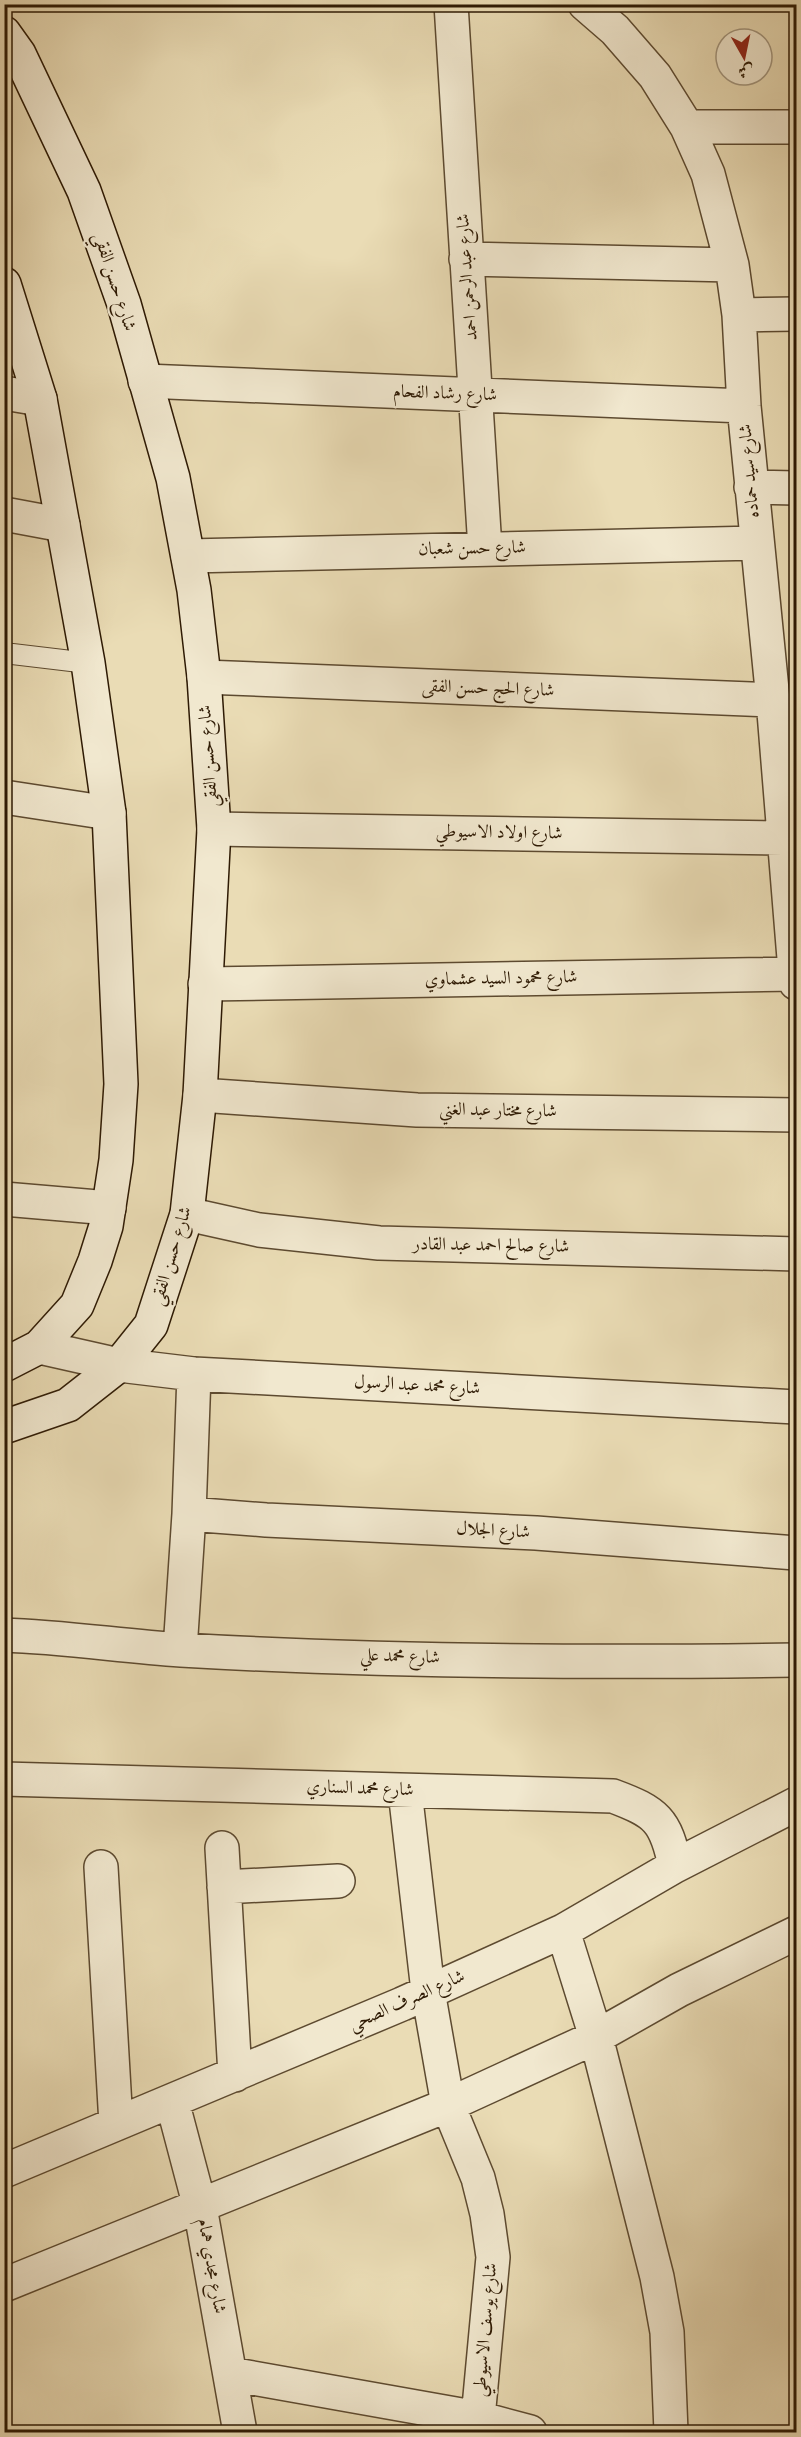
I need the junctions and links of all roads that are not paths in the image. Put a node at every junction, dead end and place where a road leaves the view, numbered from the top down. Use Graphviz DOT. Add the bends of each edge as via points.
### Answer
graph roads {
  1 [pos="451,4"];
  2 [pos="585,4"];
  3 [pos="4,33"];
  4 [pos="687,127"];
  5 [pos="796,127"];
  6 [pos="466,260"];
  7 [pos="732,265"];
  8 [pos="4,284"];
  9 [pos="796,314"];
  10 [pos="740,315"];
  11 [pos="145,381"];
  12 [pos="4,393"];
  13 [pos="476,395"];
  14 [pos="40,399"];
  15 [pos="744,406"];
  16 [pos="751,487"];
  17 [pos="796,488"];
  18 [pos="4,514"];
  19 [pos="63,525"];
  20 [pos="757,543"];
  21 [pos="485,549"];
  22 [pos="188,556"];
  23 [pos="4,653"];
  24 [pos="88,663"];
  25 [pos="204,677"];
  26 [pos="773,700"];
  27 [pos="4,797"];
  28 [pos="109,813"];
  29 [pos="214,829"];
  30 [pos="787,842"];
  31 [pos="796,974"];
  32 [pos="796,983"];
  33 [pos="205,984"];
  34 [pos="200,1095"];
  35 [pos="796,1115"];
  36 [pos="4,1199"];
  37 [pos="109,1208"];
  38 [pos="187,1214"];
  39 [pos="796,1254"];
  40 [pos="39,1347"];
  41 [pos="4,1365"];
  42 [pos="119,1365"];
  43 [pos="194,1374"];
  44 [pos="796,1407"];
  45 [pos="4,1427"];
  46 [pos="189,1514"];
  47 [pos="796,1553"];
  48 [pos="4,1635"];
  49 [pos="180,1650"];
  50 [pos="796,1660"];
  51 [pos="4,1779"];
  52 [pos="405,1791"];
  53 [pos="796,1804"];
  54 [pos="222,1848"];
  55 [pos="675,1866"];
  56 [pos="101,1867"];
  57 [pos="338,1881"];
  58 [pos="224,1887"];
  59 [pos="563,1931"];
  60 [pos="796,1932"];
  61 [pos="428,1991"];
  62 [pos="596,2037"];
  63 [pos="235,2075"];
  64 [pos="172,2101"];
  65 [pos="448,2105"];
  66 [pos="116,2124"];
  67 [pos="4,2149"];
  68 [pos="44,2154"];
  69 [pos="4,2171"];
  70 [pos="200,2207"];
  71 [pos="4,2285"];
  72 [pos="230,2374"];
  73 [pos="478,2418"];
  74 [pos="240,2433"];
  75 [pos="530,2433"];
  76 [pos="671,2433"];
  1 -- 6 [label="street, شارع عبد الرحمن احمد"];
  2 -- 4 [label="street, شارع سيد حماده" via="615,30 655,76"];
  3 -- 11 [label="street, شارع حسن الفقي" via="19,54 84,190 124,304"];
  4 -- 5 [label="street"];
  4 -- 7 [label="street, شارع سيد حماده" via="708,174"];
  6 -- 7 [label="street"];
  6 -- 13 [label="street, شارع عبد الرحمن احمد"];
  7 -- 10 [label="street, شارع سيد حماده"];
  8 -- 14 [label="street"];
  9 -- 10 [label="street"];
  10 -- 15 [label="street, شارع سيد حماده"];
  11 -- 13 [label="street, شارع رشاد الفحام"];
  11 -- 22 [label="street, شارع حسن الفقي" via="173,478"];
  12 -- 14 [label="street"];
  13 -- 15 [label="street, شارع رشاد الفحام"];
  13 -- 21 [label="street, شارع عبد الرحمن احمد"];
  14 -- 19 [label="street"];
  15 -- 16 [label="street, شارع سيد حماده"];
  16 -- 17 [label="street"];
  16 -- 20 [label="street, شارع سيد حماده"];
  18 -- 19 [label="street"];
  19 -- 24 [label="street"];
  20 -- 21 [label="street, شارع حسن شعبان"];
  20 -- 26 [label="street, شارع سيد حماده"];
  21 -- 22 [label="street, شارع حسن شعبان"];
  22 -- 25 [label="street, شارع حسن الفقي"];
  23 -- 24 [label="lane"];
  24 -- 28 [label="street"];
  25 -- 26 [label="street, شارع الحج حسن الفقى"];
  25 -- 29 [label="street, شارع حسن الفقي"];
  26 -- 30 [label="street, شارع سيد حماده"];
  27 -- 28 [label="street"];
  28 -- 37 [label="street" via="121,1084"];
  29 -- 30 [label="street, شارع اولاد الاسيوطي"];
  29 -- 33 [label="street, شارع حسن الفقي"];
  30 -- 31 [label="street, شارع سيد حماده"];
  31 -- 32 [label="street, شارع سيد حماده"];
  31 -- 33 [label="street, شارع محمود السيد عشماوي"];
  33 -- 34 [label="street, شارع حسن الفقي"];
  34 -- 35 [label="street, شارع مختار عبد الغني" via="417,1110"];
  34 -- 38 [label="street, شارع حسن الفقي"];
  36 -- 37 [label="street"];
  37 -- 40 [label="street" via="95,1261 77,1305"];
  38 -- 39 [label="street, شارع صالح احمد عبد القادر" via="259,1230 379,1243"];
  38 -- 42 [label="street, شارع حسن الفقي" via="151,1325"];
  40 -- 41 [label="street"];
  40 -- 42 [label="street, شارع محمد عبد الرسول"];
  42 -- 43 [label="street, شارع محمد عبد الرسول"];
  42 -- 45 [label="street, شارع حسن الفقي" via="68,1405"];
  43 -- 44 [label="street, شارع محمد عبد الرسول"];
  43 -- 46 [label="street"];
  46 -- 47 [label="street, شارع الجلال" via="536,1533"];
  46 -- 49 [label="street"];
  48 -- 49 [label="street, شارع محمد علي"];
  49 -- 50 [label="street, شارع محمد علي" via="624,1663"];
  51 -- 52 [label="street, شارع محمد السناري"];
  52 -- 55 [label="street, شارع محمد السناري" via="613,1796 642,1807 665,1827"];
  52 -- 61 [label="street, شارع يوسف الاسيوطي"];
  53 -- 55 [label="street, شارع الصرف الصحي"];
  54 -- 58 [label="street"];
  55 -- 59 [label="street, شارع الصرف الصحي"];
  56 -- 66 [label="street"];
  57 -- 58 [label="street"];
  58 -- 63 [label="street"];
  59 -- 61 [label="street, شارع الصرف الصحي"];
  59 -- 62 [label="street"];
  60 -- 62 [label="street" via="679,1990"];
  61 -- 63 [label="street, شارع الصرف الصحي"];
  61 -- 65 [label="street, شارع يوسف الاسيوطي"];
  62 -- 65 [label="street"];
  62 -- 76 [label="street" via="657,2277 667,2332"];
  63 -- 64 [label="street, شارع الصرف الصحي"];
  64 -- 66 [label="street, شارع الصرف الصحي"];
  64 -- 70 [label="street, شارع مجدي همام"];
  65 -- 70 [label="street"];
  65 -- 73 [label="street, شارع يوسف الاسيوطي" via="478,2178 493,2257"];
  66 -- 68 [label="street, شارع الصرف الصحي"];
  67 -- 68 [label="street"];
  68 -- 69 [label="street, شارع الصرف الصحي"];
  70 -- 71 [label="street"];
  70 -- 72 [label="street, شارع مجدي همام"];
  72 -- 73 [label="street"];
  72 -- 74 [label="street, شارع مجدي همام"];
  73 -- 75 [label="street"];
}
